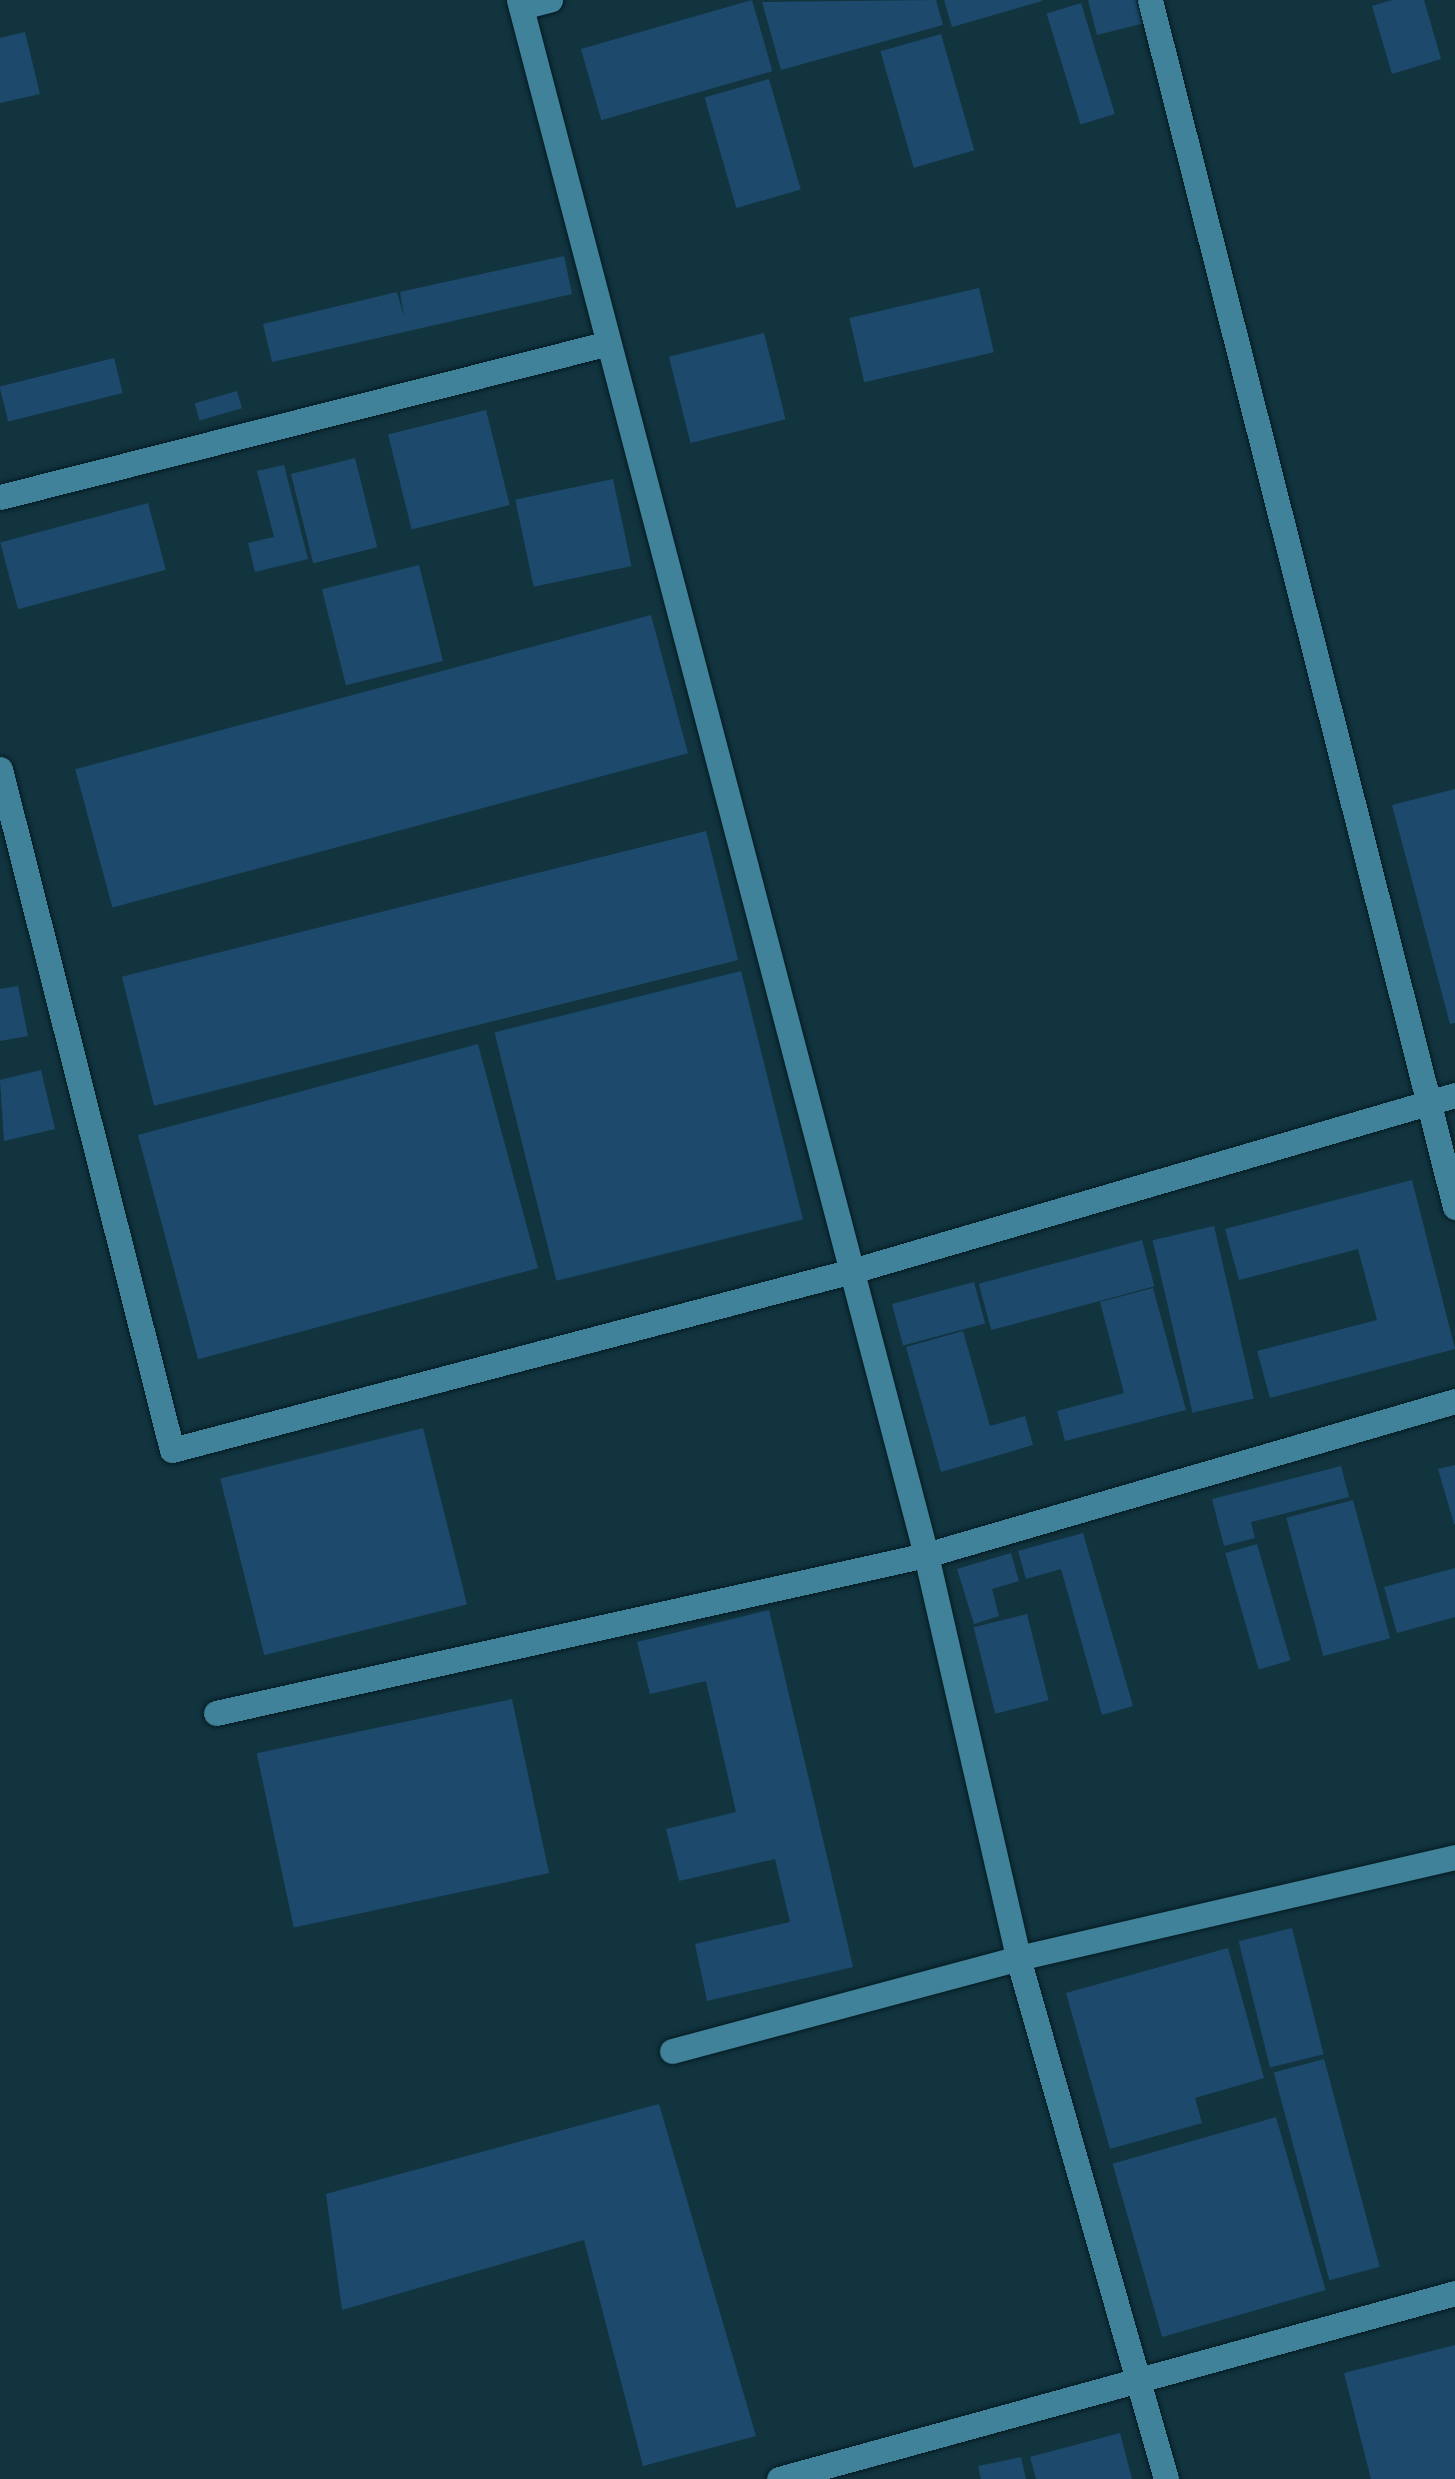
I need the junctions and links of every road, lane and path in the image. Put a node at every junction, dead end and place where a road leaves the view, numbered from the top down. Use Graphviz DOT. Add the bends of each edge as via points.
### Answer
graph roads {
  1 [pos="550,0"];
  2 [pos="1150,0"];
  3 [pos="520,4"];
  4 [pos="605,344"];
  5 [pos="0,496"];
  6 [pos="0,769"];
  7 [pos="1444,1098"];
  8 [pos="1455,1207"];
  9 [pos="852,1271"];
  10 [pos="1455,1401"];
  11 [pos="926,1555"];
  12 [pos="216,1713"];
  13 [pos="1455,1857"];
  14 [pos="1018,1958"];
  15 [pos="672,2050"];
  16 [pos="1455,2293"];
  17 [pos="1140,2379"];
  18 [pos="780,2479"];
  19 [pos="1166,2479"];
  1 -- 3 [label="street"];
  2 -- 7 [label="street"];
  3 -- 4 [label="street"];
  4 -- 5 [label="street"];
  4 -- 9 [label="street"];
  6 -- 9 [label="street" via="172,1450"];
  7 -- 8 [label="street"];
  7 -- 9 [label="street"];
  9 -- 11 [label="street"];
  10 -- 11 [label="street"];
  11 -- 12 [label="street"];
  11 -- 14 [label="street"];
  13 -- 14 [label="street"];
  14 -- 15 [label="street"];
  14 -- 17 [label="street"];
  16 -- 17 [label="street"];
  17 -- 18 [label="street"];
  17 -- 19 [label="street"];
}
